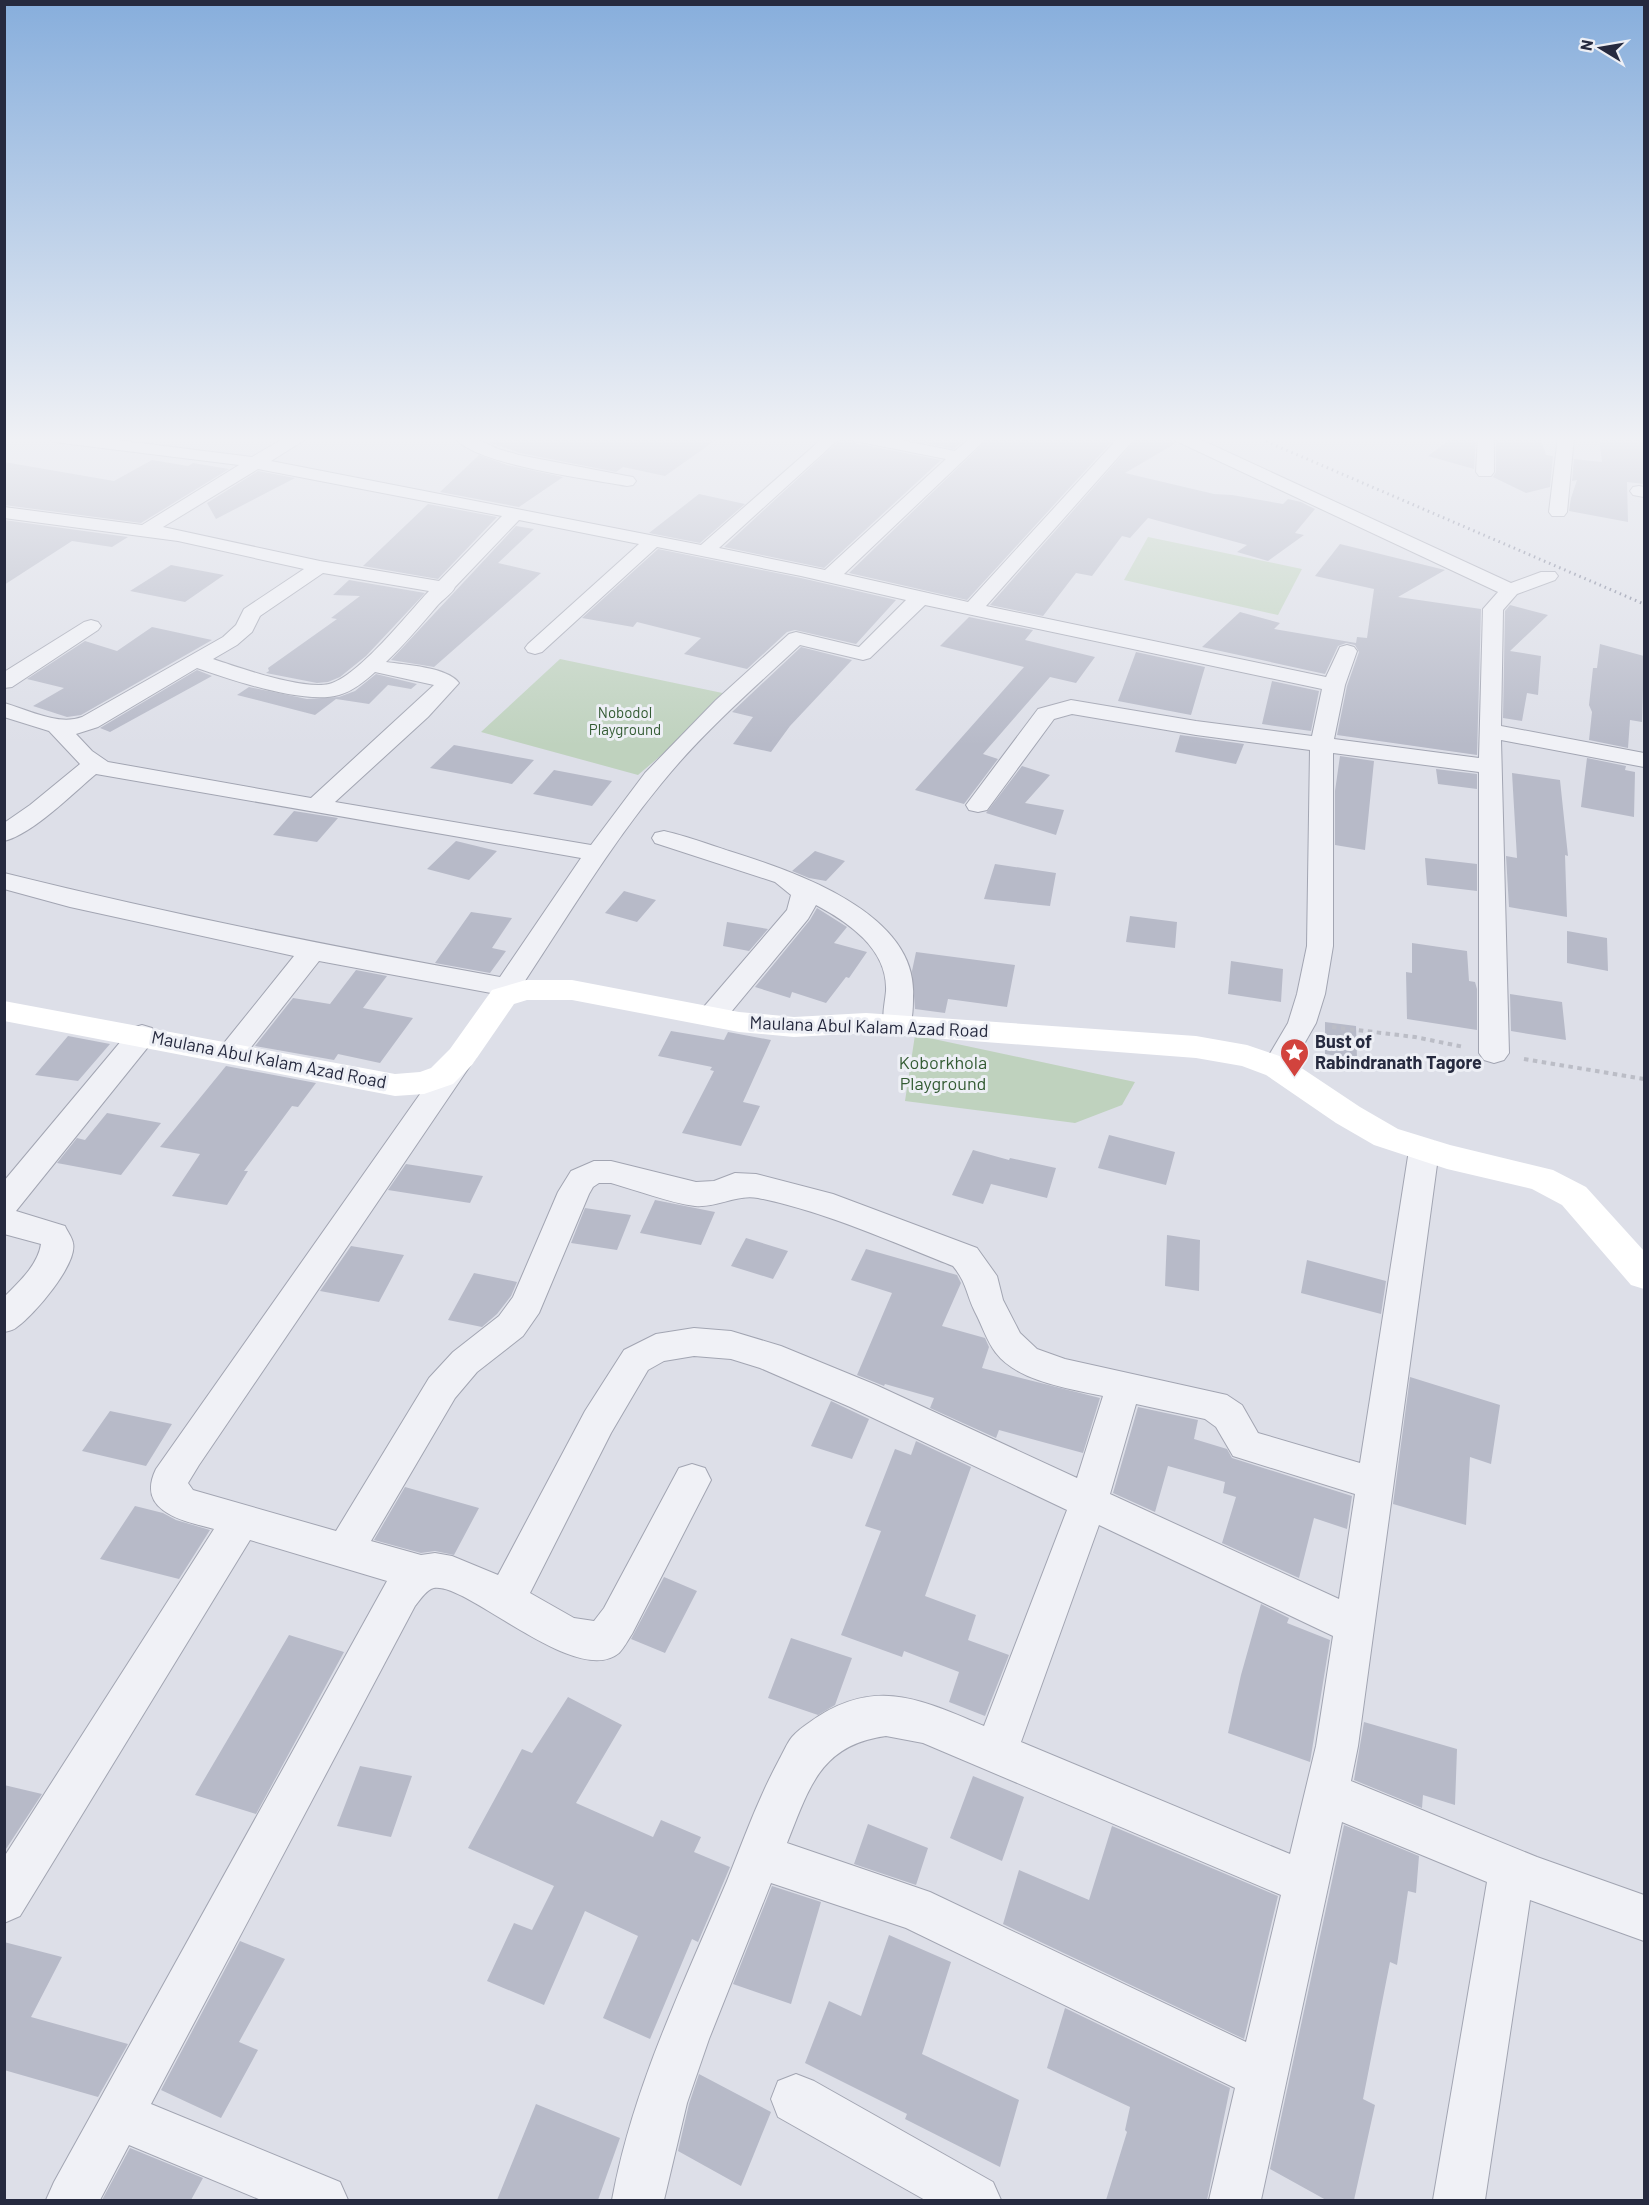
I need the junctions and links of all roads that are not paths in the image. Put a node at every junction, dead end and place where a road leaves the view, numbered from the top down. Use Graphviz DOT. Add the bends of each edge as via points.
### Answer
graph roads {
  1 [pos="193,540"];
  2 [pos="490,540"];
  3 [pos="642,540"];
  4 [pos="718,540"];
  5 [pos="868,540"];
  6 [pos="1035,540"];
  7 [pos="1403,540"];
  8 [pos="652,542"];
  9 [pos="704,552"];
  10 [pos="320,567"];
  11 [pos="1548,576"];
  12 [pos="829,577"];
  13 [pos="446,588"];
  14 [pos="1510,590"];
  15 [pos="920,598"];
  16 [pos="973,609"];
  17 [pos="91,626"];
  18 [pos="536,648"];
  19 [pos="1347,651"];
  20 [pos="195,660"];
  21 [pos="370,665"];
  22 [pos="4,682"];
  23 [pos="1334,685"];
  24 [pos="14,714"];
  25 [pos="57,726"];
  26 [pos="4,728"];
  27 [pos="1490,731"];
  28 [pos="1322,745"];
  29 [pos="1644,760"];
  30 [pos="93,764"];
  31 [pos="1492,767"];
  32 [pos="317,805"];
  33 [pos="978,806"];
  34 [pos="4,834"];
  35 [pos="664,838"];
  36 [pos="597,853"];
  37 [pos="4,880"];
  38 [pos="797,885"];
  39 [pos="312,951"];
  40 [pos="505,992"];
  41 [pos="4,1011"];
  42 [pos="712,1017"];
  43 [pos="897,1025"];
  44 [pos="142,1035"];
  45 [pos="231,1053"];
  46 [pos="1494,1053"];
  47 [pos="461,1057"];
  48 [pos="1277,1067"];
  49 [pos="1424,1150"];
  50 [pos="4,1204"];
  51 [pos="4,1219"];
  52 [pos="1644,1275"];
  53 [pos="4,1319"];
  54 [pos="1124,1385"];
  55 [pos="692,1480"];
  56 [pos="1375,1484"];
  57 [pos="1089,1502"];
  58 [pos="241,1520"];
  59 [pos="345,1550"];
  60 [pos="421,1573"];
  61 [pos="505,1601"];
  62 [pos="1354,1626"];
  63 [pos="996,1752"];
  64 [pos="1326,1793"];
  65 [pos="759,1856"];
  66 [pos="1512,1870"];
  67 [pos="1306,1883"];
  68 [pos="4,1900"];
  69 [pos="1644,1918"];
  70 [pos="1262,2075"];
  71 [pos="796,2098"];
  72 [pos="118,2115"];
  73 [pos="72,2200"];
  74 [pos="322,2200"];
  75 [pos="638,2200"];
  76 [pos="975,2200"];
  77 [pos="1235,2200"];
  78 [pos="1459,2200"];
  1 -- 10 [label="street"];
  2 -- 13 [label="street"];
  3 -- 8 [label="street"];
  4 -- 9 [label="street"];
  5 -- 12 [label="street"];
  6 -- 16 [label="street"];
  7 -- 14 [label="street"];
  8 -- 9 [label="street"];
  8 -- 18 [label="street"];
  9 -- 12 [label="street"];
  10 -- 13 [label="street"];
  10 -- 20 [label="street" via="251,613 245,628 230,641"];
  11 -- 14 [label="street"];
  12 -- 15 [label="street"];
  13 -- 21 [label="street" via="428,604 419,620"];
  14 -- 27 [label="street" via="1493,609"];
  15 -- 16 [label="street"];
  15 -- 36 [label="street" via="863,654 796,638 652,778"];
  16 -- 23 [label="street"];
  17 -- 22 [label="street"];
  19 -- 23 [label="street"];
  20 -- 21 [label="street" via="319,691 333,690"];
  20 -- 25 [label="street" via="90,722 73,728"];
  21 -- 32 [label="street" via="448,682"];
  23 -- 28 [label="street"];
  24 -- 25 [label="street"];
  24 -- 26 [label="street"];
  25 -- 30 [label="street"];
  27 -- 29 [label="street"];
  27 -- 31 [label="street"];
  28 -- 31 [label="street"];
  28 -- 33 [label="street" via="1071,707 1058,709 1039,722"];
  28 -- 48 [label="street" via="1320,946 1302,1023"];
  30 -- 32 [label="street" via="118,772"];
  30 -- 34 [label="street"];
  31 -- 46 [label="street"];
  32 -- 36 [label="street"];
  35 -- 38 [label="street" via="784,877"];
  36 -- 40 [label="street"];
  37 -- 39 [label="street" via="70,899"];
  38 -- 42 [label="street" via="804,892 799,913"];
  38 -- 43 [label="street" via="868,925 880,940 896,966 900,982"];
  39 -- 40 [label="street"];
  39 -- 45 [label="street"];
  40 -- 42 [label="street, Maulana Abul Kalam Azad Road" via="572,990"];
  40 -- 47 [label="street, Maulana Abul Kalam Azad Road"];
  41 -- 44 [label="street, Maulana Abul Kalam Azad Road"];
  42 -- 43 [label="street, Maulana Abul Kalam Azad Road" via="794,1027"];
  43 -- 48 [label="street, Maulana Abul Kalam Azad Road" via="1196,1047 1247,1056"];
  44 -- 45 [label="street, Maulana Abul Kalam Azad Road"];
  44 -- 50 [label="street"];
  45 -- 47 [label="street, Maulana Abul Kalam Azad Road" via="395,1085 424,1083 442,1076"];
  47 -- 58 [label="street" via="169,1481 170,1493 181,1503"];
  48 -- 49 [label="street, Maulana Abul Kalam Azad Road" via="1347,1115 1386,1137"];
  49 -- 52 [label="street, Maulana Abul Kalam Azad Road" via="1541,1179 1574,1196"];
  49 -- 56 [label="street"];
  51 -- 53 [label="street" via="53,1235 57,1244 54,1259"];
  54 -- 56 [label="street" via="1214,1406 1229,1416 1246,1445"];
  54 -- 57 [label="street"];
  54 -- 59 [label="street" via="1064,1373 1025,1359 1008,1343 986,1300 980,1276 965,1257 946,1249 822,1202 765,1188 735,1185 696,1194 611,1172 594,1172 582,1179 574,1192 527,1304 511,1326 465,1362 442,1388"];
  55 -- 61 [label="street" via="618,1621 604,1640 588,1641 562,1633"];
  56 -- 62 [label="street"];
  57 -- 61 [label="street" via="769,1356 731,1345 694,1342 656,1347 636,1360 621,1381"];
  57 -- 62 [label="street"];
  57 -- 63 [label="street"];
  58 -- 59 [label="street"];
  58 -- 68 [label="street"];
  59 -- 60 [label="street"];
  60 -- 61 [label="street" via="443,1570"];
  60 -- 72 [label="street" via="401,1593"];
  62 -- 64 [label="street" via="1337,1746"];
  63 -- 65 [label="street" via="924,1722 886,1715 858,1719 826,1736 807,1752"];
  63 -- 67 [label="street"];
  64 -- 66 [label="street"];
  64 -- 67 [label="street"];
  65 -- 70 [label="street" via="914,1908"];
  65 -- 75 [label="street" via="666,2092"];
  66 -- 69 [label="street"];
  66 -- 78 [label="street"];
  67 -- 70 [label="street"];
  70 -- 77 [label="street"];
  71 -- 76 [label="street"];
  72 -- 73 [label="street"];
  72 -- 74 [label="street"];
}
